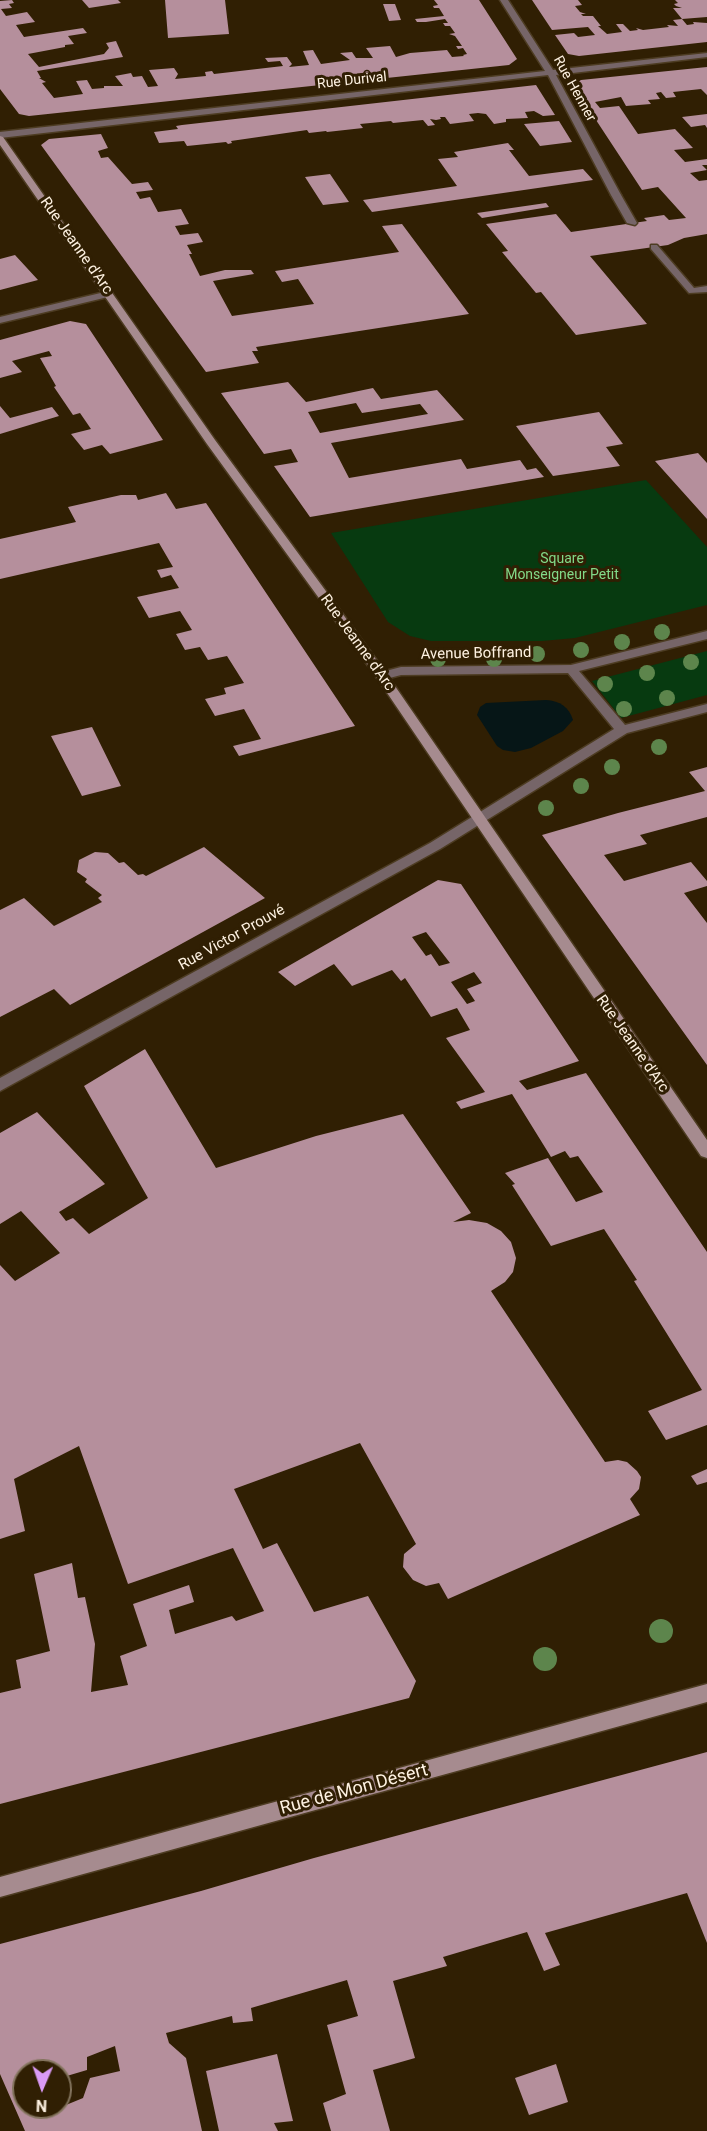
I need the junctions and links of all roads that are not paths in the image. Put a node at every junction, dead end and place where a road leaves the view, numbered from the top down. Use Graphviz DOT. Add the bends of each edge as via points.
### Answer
graph roads {
  1 [pos="504,0"];
  2 [pos="707,55"];
  3 [pos="551,73"];
  4 [pos="0,137"];
  5 [pos="632,223"];
  6 [pos="654,247"];
  7 [pos="707,289"];
  8 [pos="109,294"];
  9 [pos="0,320"];
  10 [pos="707,635"];
  11 [pos="572,669"];
  12 [pos="382,676"];
  13 [pos="707,708"];
  14 [pos="622,730"];
  15 [pos="480,819"];
  16 [pos="0,1085"];
  17 [pos="707,1152"];
  18 [pos="707,1693"];
  19 [pos="0,1887"];
  1 -- 3 [label="street, Rue Henner"];
  2 -- 3 [label="street, Rue Durival"];
  3 -- 4 [label="street, Rue Durival"];
  3 -- 5 [label="street, Rue Henner"];
  4 -- 8 [label="main road, Rue Jeanne d'Arc"];
  6 -- 7 [label="street" via="692,291"];
  8 -- 9 [label="street"];
  8 -- 12 [label="main road, Rue Jeanne d'Arc" via="218,452"];
  10 -- 11 [label="street, Avenue Boffrand"];
  11 -- 12 [label="street, Avenue Boffrand" via="401,671"];
  11 -- 14 [label="street"];
  12 -- 15 [label="main road, Rue Jeanne d'Arc"];
  13 -- 14 [label="street"];
  14 -- 15 [label="street"];
  15 -- 16 [label="street, Rue Victor Prouvé"];
  15 -- 17 [label="main road, Rue Jeanne d'Arc"];
  18 -- 19 [label="main road, Rue de Mon Désert"];
}
